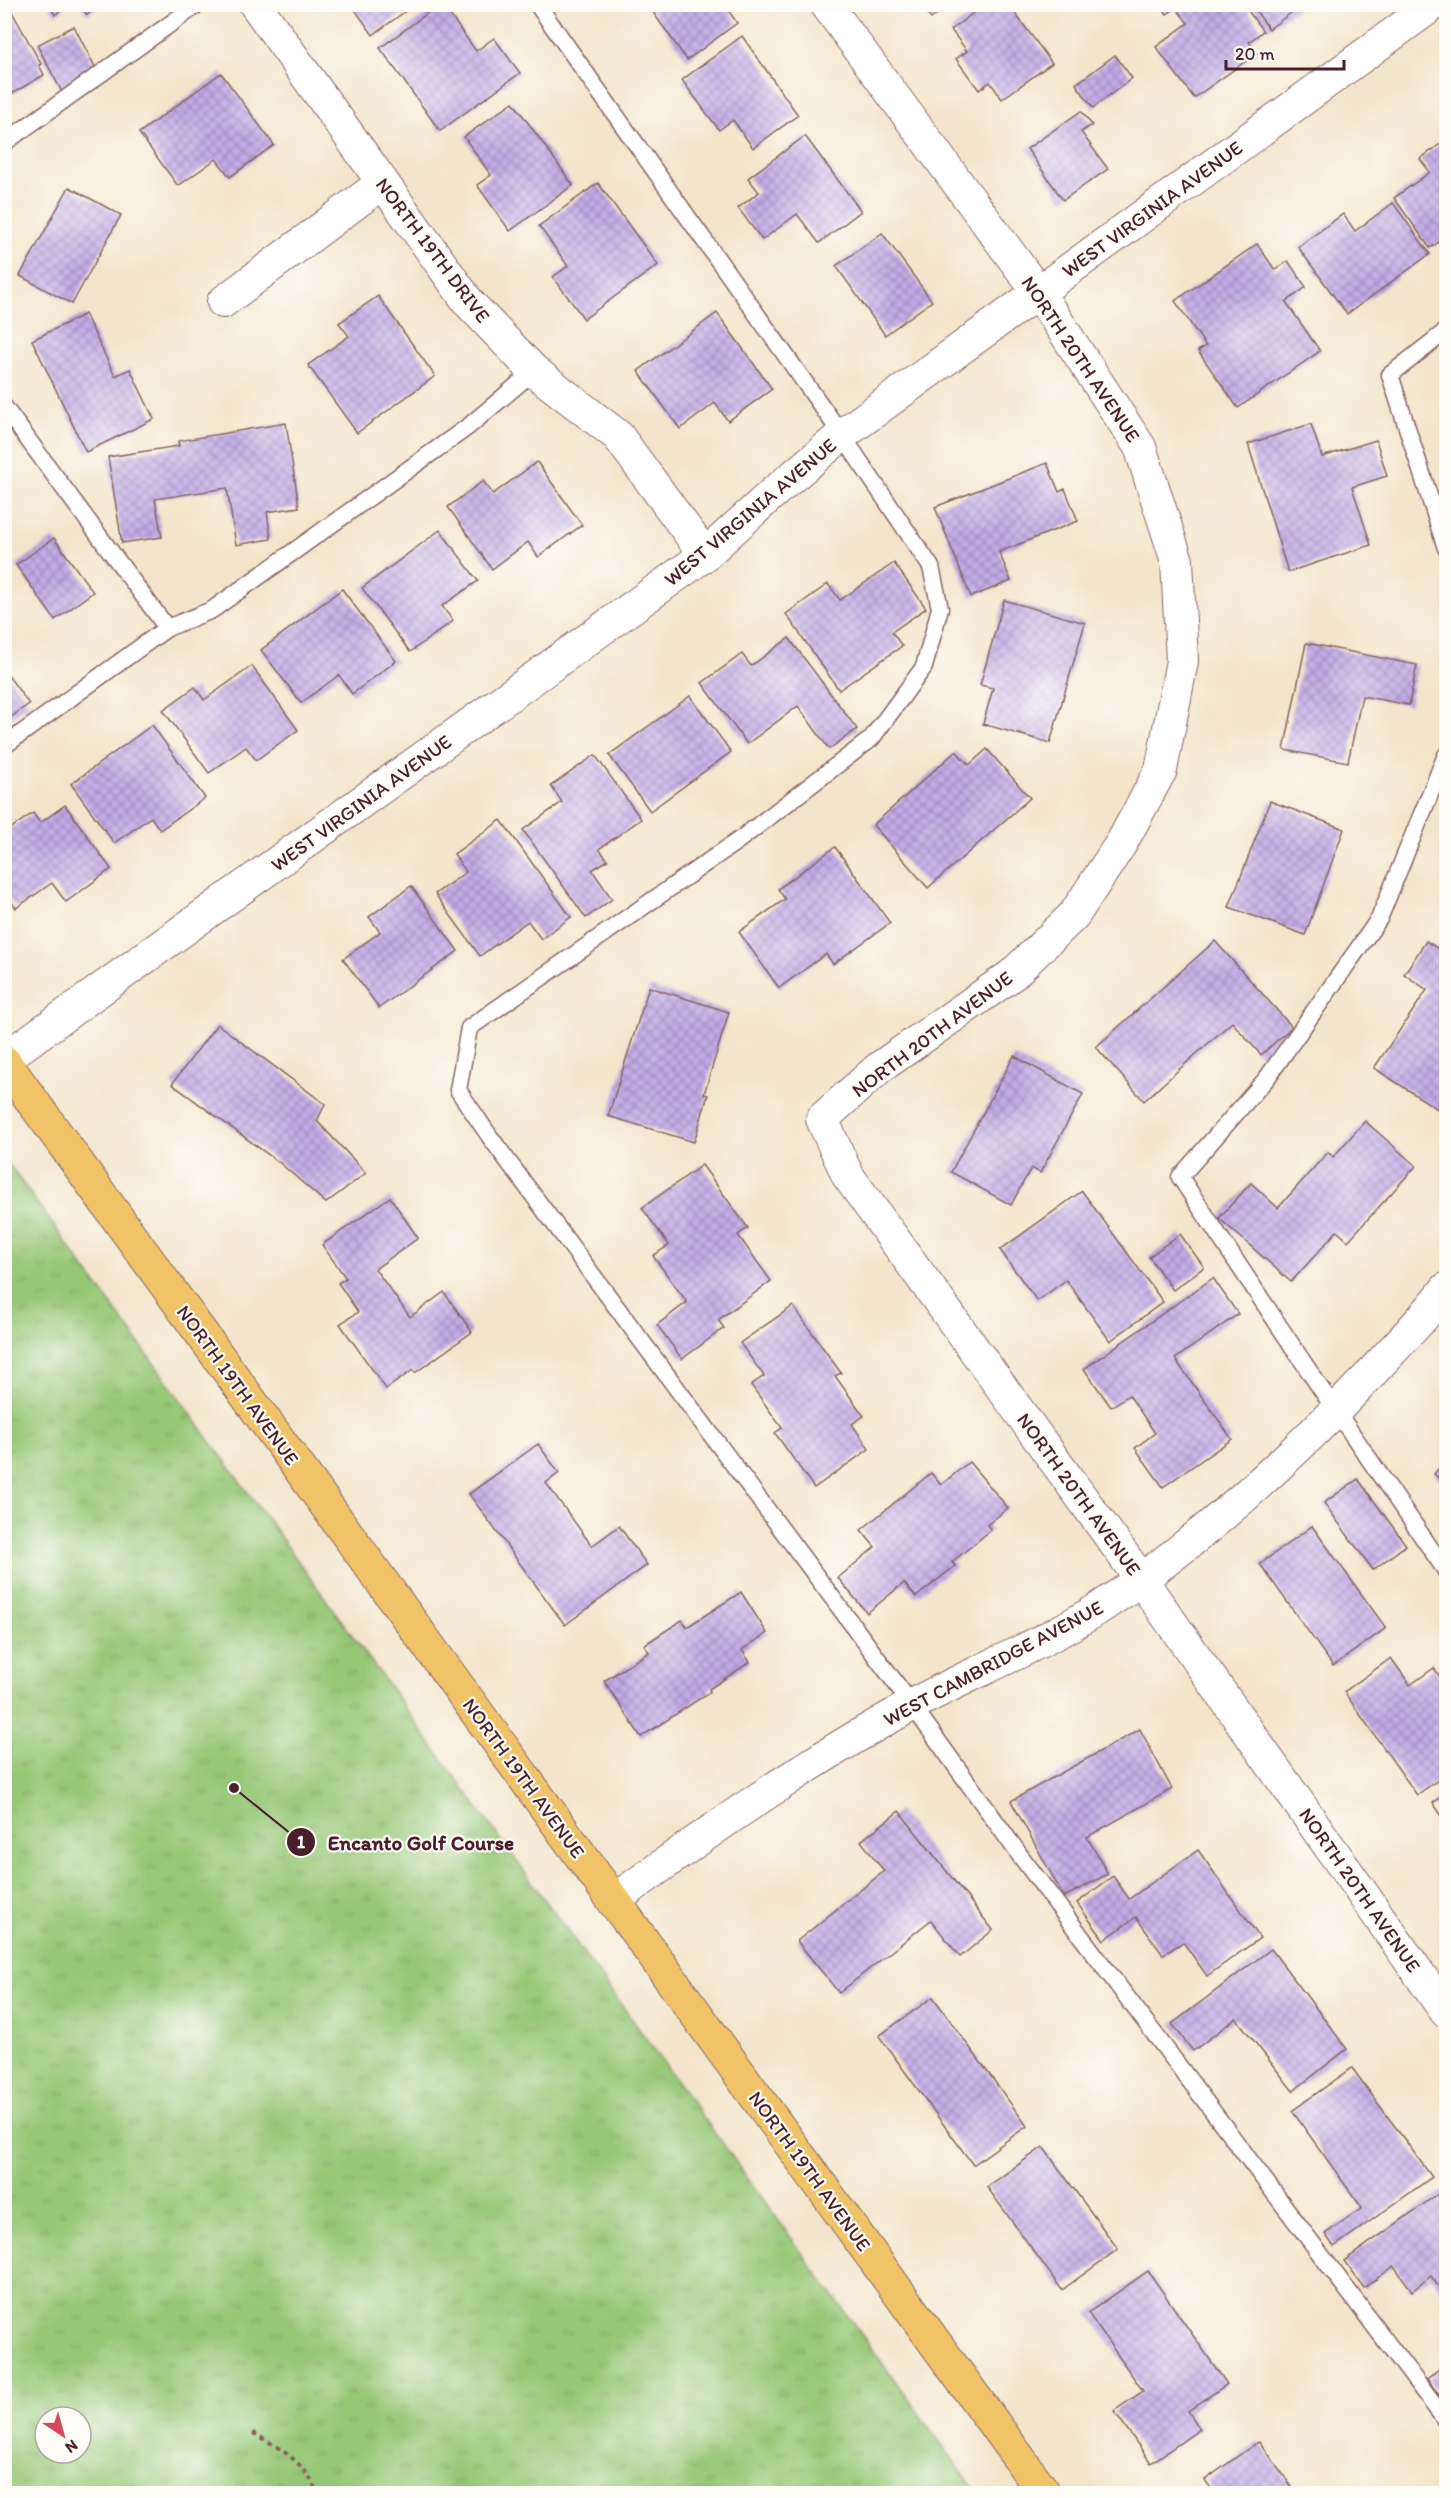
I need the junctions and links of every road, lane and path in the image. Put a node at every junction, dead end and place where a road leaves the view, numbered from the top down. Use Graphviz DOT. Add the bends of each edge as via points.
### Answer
graph roads {
  1 [pos="198,4"];
  2 [pos="255,4"];
  3 [pos="537,4"];
  4 [pos="826,4"];
  5 [pos="1434,4"];
  6 [pos="4,143"];
  7 [pos="381,184"];
  8 [pos="1038,292"];
  9 [pos="224,302"];
  10 [pos="1446,332"];
  11 [pos="534,371"];
  12 [pos="4,407"];
  13 [pos="842,435"];
  14 [pos="1446,548"];
  15 [pos="705,555"];
  16 [pos="167,628"];
  17 [pos="4,746"];
  18 [pos="1446,755"];
  19 [pos="4,1060"];
  20 [pos="1446,1289"];
  21 [pos="1336,1411"];
  22 [pos="1446,1571"];
  23 [pos="1140,1578"];
  24 [pos="912,1705"];
  25 [pos="613,1901"];
  26 [pos="1446,2012"];
  27 [pos="1446,2421"];
  28 [pos="253,2433"];
  29 [pos="317,2493"];
  30 [pos="1045,2493"];
  1 -- 6 [label="lane"];
  2 -- 7 [label="street, NORTH 19TH DRIVE"];
  3 -- 13 [label="lane"];
  4 -- 8 [label="street, NORTH 20TH AVENUE"];
  5 -- 8 [label="street, WEST VIRGINIA AVENUE"];
  7 -- 9 [label="street"];
  7 -- 11 [label="street, NORTH 19TH DRIVE" via="469,303"];
  8 -- 13 [label="street, WEST VIRGINIA AVENUE"];
  8 -- 23 [label="street, NORTH 20TH AVENUE" via="1140,447 1177,561 1182,661 1161,770 1122,842 1074,915 1012,975 879,1068 822,1119 848,1176"];
  10 -- 14 [label="lane" via="1390,375"];
  11 -- 15 [label="street, NORTH 19TH DRIVE" via="618,436"];
  11 -- 16 [label="lane" via="469,426 212,610"];
  12 -- 16 [label="lane"];
  13 -- 15 [label="street, WEST VIRGINIA AVENUE"];
  13 -- 24 [label="lane" via="931,567 940,608 924,667 871,739 739,840 469,1028 458,1090"];
  15 -- 19 [label="street, WEST VIRGINIA AVENUE"];
  16 -- 17 [label="lane"];
  18 -- 21 [label="lane" via="1379,919 1267,1078 1180,1177"];
  19 -- 25 [label="main road, NORTH 19TH AVENUE"];
  20 -- 21 [label="street, WEST CAMBRIDGE AVENUE"];
  21 -- 22 [label="lane"];
  21 -- 23 [label="street, WEST CAMBRIDGE AVENUE" via="1250,1491"];
  23 -- 24 [label="street, WEST CAMBRIDGE AVENUE" via="1101,1607 1024,1651"];
  23 -- 26 [label="street, NORTH 20TH AVENUE"];
  24 -- 25 [label="street, WEST CAMBRIDGE AVENUE" via="817,1760"];
  24 -- 27 [label="lane" via="1019,1854"];
  25 -- 30 [label="main road, NORTH 19TH AVENUE"];
  28 -- 29 [label="path" via="301,2466"];
}
